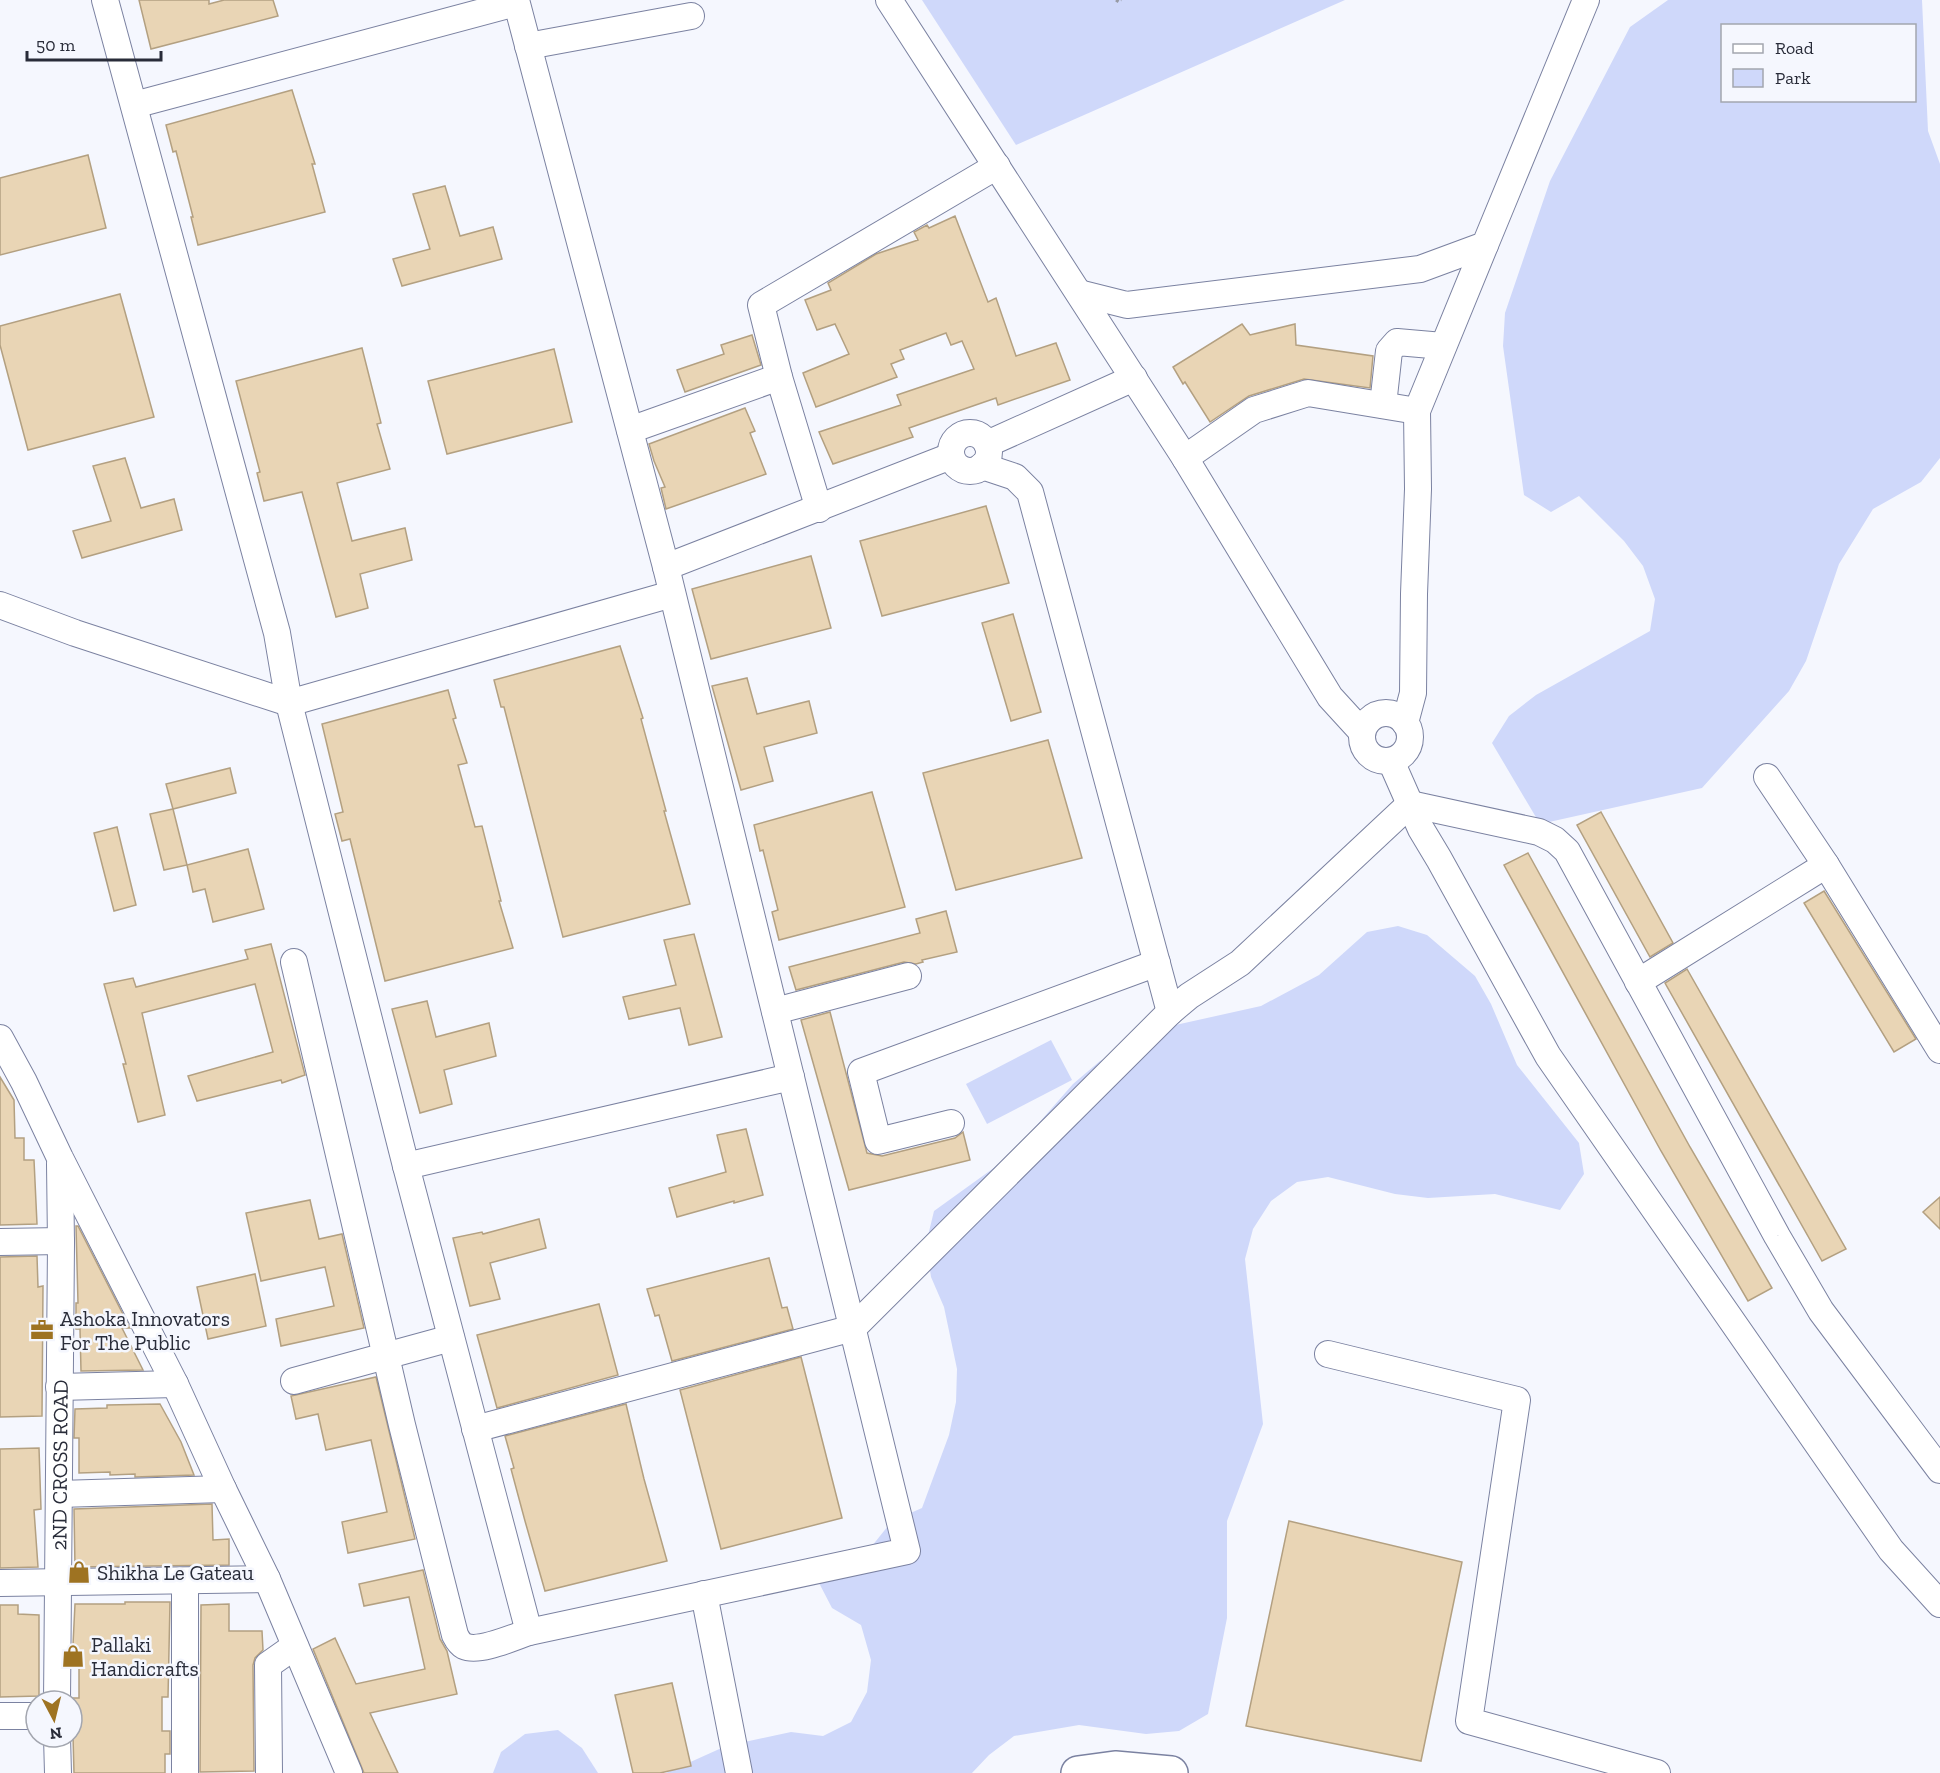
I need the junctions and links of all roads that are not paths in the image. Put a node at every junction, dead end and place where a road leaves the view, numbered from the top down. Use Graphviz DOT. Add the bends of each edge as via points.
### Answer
graph roads {
  1 [pos="105,0"];
  2 [pos="889,0"];
  3 [pos="1586,0"];
  4 [pos="516,2"];
  5 [pos="691,16"];
  6 [pos="528,46"];
  7 [pos="134,105"];
  8 [pos="997,166"];
  9 [pos="1485,245"];
  10 [pos="1078,293"];
  11 [pos="1443,346"];
  12 [pos="779,377"];
  13 [pos="1134,378"];
  14 [pos="1383,405"];
  15 [pos="1417,411"];
  16 [pos="630,430"];
  17 [pos="984,455"];
  18 [pos="1185,458"];
  19 [pos="819,509"];
  20 [pos="666,567"];
  21 [pos="672,594"];
  22 [pos="0,605"];
  23 [pos="290,703"];
  24 [pos="1406,723"];
  25 [pos="1362,732"];
  26 [pos="1391,761"];
  27 [pos="1767,777"];
  28 [pos="1410,804"];
  29 [pos="1826,865"];
  30 [pos="294,962"];
  31 [pos="1157,963"];
  32 [pos="908,976"];
  33 [pos="1638,982"];
  34 [pos="775,1011"];
  35 [pos="1170,1012"];
  36 [pos="0,1038"];
  37 [pos="1940,1050"];
  38 [pos="791,1077"];
  39 [pos="951,1123"];
  40 [pos="60,1158"];
  41 [pos="406,1166"];
  42 [pos="61,1241"];
  43 [pos="0,1242"];
  44 [pos="853,1328"];
  45 [pos="451,1338"];
  46 [pos="1328,1354"];
  47 [pos="386,1356"];
  48 [pos="294,1381"];
  49 [pos="175,1384"];
  50 [pos="59,1387"];
  51 [pos="475,1429"];
  52 [pos="1940,1470"];
  53 [pos="223,1490"];
  54 [pos="59,1494"];
  55 [pos="267,1579"];
  56 [pos="185,1581"];
  57 [pos="59,1582"];
  58 [pos="0,1583"];
  59 [pos="704,1594"];
  60 [pos="1940,1604"];
  61 [pos="529,1632"];
  62 [pos="296,1646"];
  63 [pos="57,1689"];
  64 [pos="0,1716"];
  65 [pos="24,1716"];
  66 [pos="57,1749"];
  67 [pos="58,1773"];
  68 [pos="185,1773"];
  69 [pos="269,1773"];
  70 [pos="348,1773"];
  71 [pos="740,1773"];
  72 [pos="1078,1773"];
  73 [pos="1172,1773"];
  74 [pos="1657,1773"];
  1 -- 7 [label="street"];
  2 -- 8 [label="street"];
  3 -- 9 [label="street"];
  4 -- 6 [label="street"];
  4 -- 7 [label="street"];
  5 -- 6 [label="street"];
  6 -- 16 [label="street"];
  7 -- 23 [label="street" via="276,633"];
  8 -- 10 [label="street"];
  8 -- 12 [label="street" via="761,304"];
  9 -- 10 [label="street" via="1420,269 1127,305"];
  9 -- 11 [label="street"];
  10 -- 13 [label="street"];
  11 -- 14 [label="street" via="1397,342 1389,351"];
  11 -- 15 [label="street"];
  12 -- 16 [label="street"];
  12 -- 19 [label="street"];
  13 -- 17 [label="street"];
  13 -- 18 [label="street"];
  14 -- 15 [label="street"];
  14 -- 18 [label="street" via="1308,393 1254,410"];
  15 -- 24 [label="street" via="1413,693"];
  16 -- 20 [label="street"];
  17 -- 19 [label="street" via="976,470 958,467 951,456"];
  17 -- 31 [label="street" via="1030,492"];
  18 -- 25 [label="street" via="1330,697"];
  19 -- 20 [label="street"];
  20 -- 21 [label="street"];
  21 -- 23 [label="street"];
  21 -- 34 [label="street"];
  22 -- 23 [label="street"];
  23 -- 41 [label="street"];
  24 -- 25 [label="street" via="1385,713 1370,719"];
  24 -- 26 [label="street" via="1408,746"];
  25 -- 26 [label="street" via="1369,754 1383,762"];
  26 -- 28 [label="street"];
  27 -- 29 [label="street"];
  28 -- 33 [label="street" via="1539,832 1555,840 1566,851"];
  28 -- 35 [label="street" via="1240,963"];
  28 -- 60 [label="street" via="1548,1056 1891,1550"];
  29 -- 33 [label="street"];
  29 -- 37 [label="street"];
  30 -- 47 [label="street"];
  31 -- 35 [label="street"];
  31 -- 39 [label="street" via="861,1072 878,1141"];
  32 -- 34 [label="street"];
  33 -- 52 [label="street" via="1821,1311"];
  34 -- 38 [label="street"];
  35 -- 44 [label="street"];
  36 -- 40 [label="street"];
  38 -- 41 [label="street"];
  38 -- 44 [label="street"];
  40 -- 42 [label="street, 2ND CROSS ROAD"];
  40 -- 49 [label="street"];
  41 -- 45 [label="street"];
  42 -- 43 [label="street"];
  42 -- 50 [label="street, 2ND CROSS ROAD"];
  44 -- 51 [label="street"];
  44 -- 59 [label="street" via="907,1551"];
  45 -- 47 [label="street"];
  45 -- 51 [label="street"];
  46 -- 74 [label="street" via="1517,1400 1469,1721"];
  47 -- 48 [label="street"];
  47 -- 61 [label="street" via="455,1635 468,1647 489,1646"];
  49 -- 50 [label="street"];
  49 -- 53 [label="street"];
  50 -- 54 [label="street, 2ND CROSS ROAD"];
  51 -- 61 [label="street"];
  53 -- 54 [label="street"];
  53 -- 55 [label="street"];
  54 -- 57 [label="street, 2ND CROSS ROAD"];
  55 -- 56 [label="street"];
  55 -- 62 [label="street"];
  56 -- 57 [label="street"];
  56 -- 68 [label="street"];
  57 -- 58 [label="street"];
  57 -- 63 [label="street, 2ND CROSS ROAD"];
  59 -- 61 [label="street"];
  59 -- 71 [label="street"];
  62 -- 69 [label="street" via="268,1665"];
  62 -- 70 [label="street"];
  64 -- 65 [label="street"];
  66 -- 67 [label="street"];
  72 -- 73 [label="main road" via="1115,1768"];
}
